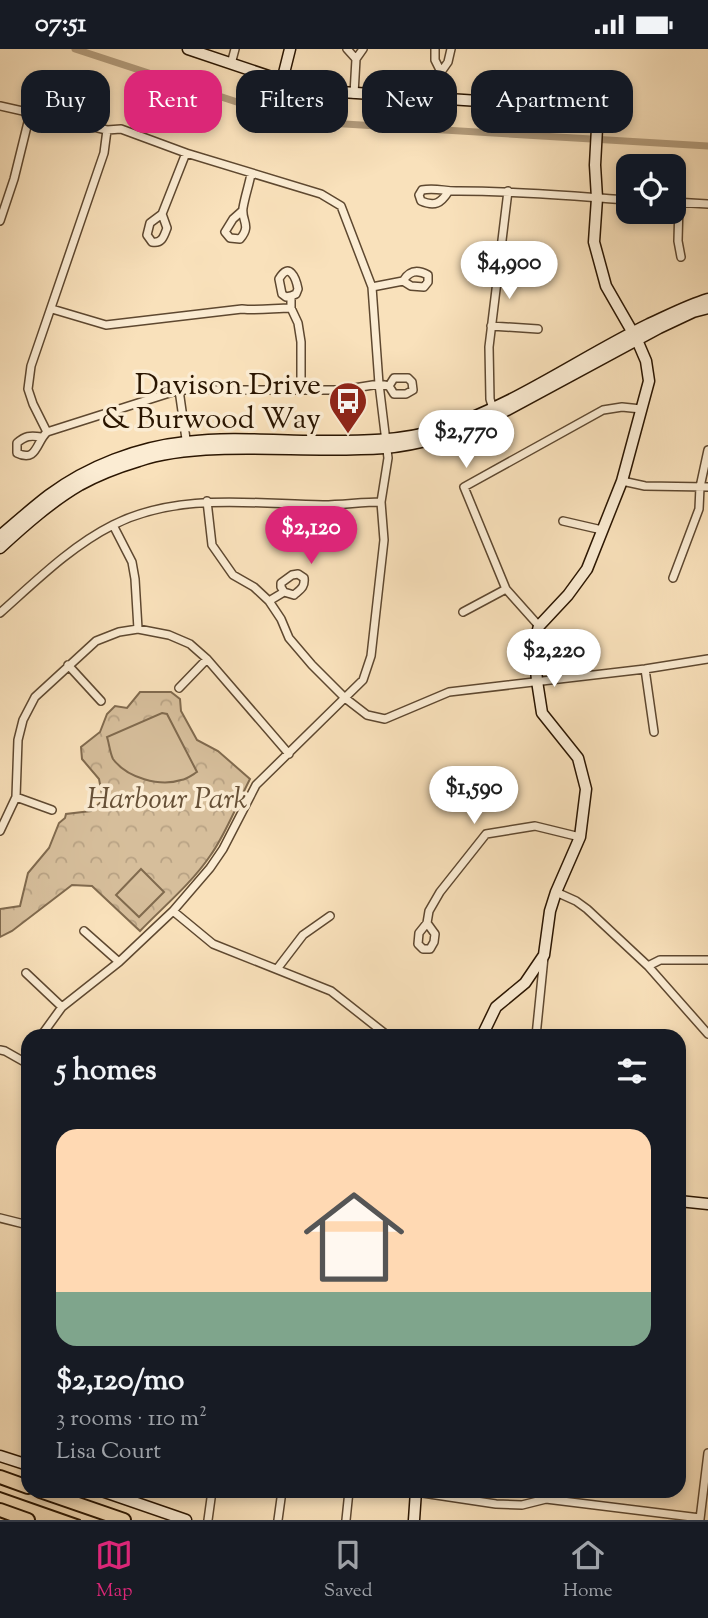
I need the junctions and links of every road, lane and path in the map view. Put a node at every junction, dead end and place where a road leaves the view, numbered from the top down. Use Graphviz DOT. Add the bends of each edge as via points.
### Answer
graph roads {
  1 [pos="188,49"];
  2 [pos="235,49"];
  3 [pos="290,49"];
  4 [pos="348,49"];
  5 [pos="363,49"];
  6 [pos="435,49"];
  7 [pos="451,49"];
  8 [pos="356,59"];
  9 [pos="230,64"];
  10 [pos="248,70"];
  11 [pos="285,70"];
  12 [pos="440,70"];
  13 [pos="442,70"];
  14 [pos="348,93"];
  15 [pos="354,94"];
  16 [pos="362,94"];
  17 [pos="457,99"];
  18 [pos="0,106"];
  19 [pos="21,112"];
  20 [pos="110,130"];
  21 [pos="25,133"];
  22 [pos="107,133"];
  23 [pos="186,153"];
  24 [pos="251,174"];
  25 [pos="448,191"];
  26 [pos="508,191"];
  27 [pos="597,198"];
  28 [pos="616,199"];
  29 [pos="686,203"];
  30 [pos="708,204"];
  31 [pos="242,211"];
  32 [pos="162,214"];
  33 [pos="0,221"];
  34 [pos="678,224"];
  35 [pos="681,257"];
  36 [pos="403,281"];
  37 [pos="372,287"];
  38 [pos="291,296"];
  39 [pos="708,299"];
  40 [pos="291,308"];
  41 [pos="708,308"];
  42 [pos="52,309"];
  43 [pos="491,326"];
  44 [pos="538,329"];
  45 [pos="635,336"];
  46 [pos="379,384"];
  47 [pos="389,386"];
  48 [pos="301,389"];
  49 [pos="179,390"];
  50 [pos="641,409"];
  51 [pos="494,412"];
  52 [pos="386,444"];
  53 [pos="187,446"];
  54 [pos="708,450"];
  55 [pos="622,481"];
  56 [pos="704,487"];
  57 [pos="207,501"];
  58 [pos="381,502"];
  59 [pos="563,520"];
  60 [pos="113,525"];
  61 [pos="602,530"];
  62 [pos="1,543"];
  63 [pos="673,577"];
  64 [pos="506,589"];
  65 [pos="284,592"];
  66 [pos="269,601"];
  67 [pos="463,611"];
  68 [pos="0,613"];
  69 [pos="539,626"];
  70 [pos="138,628"];
  71 [pos="207,659"];
  72 [pos="708,659"];
  73 [pos="68,665"];
  74 [pos="645,670"];
  75 [pos="537,681"];
  76 [pos="179,688"];
  77 [pos="345,698"];
  78 [pos="102,701"];
  79 [pos="653,732"];
  80 [pos="289,754"];
  81 [pos="16,797"];
  82 [pos="52,810"];
  83 [pos="0,831"];
  84 [pos="580,837"];
  85 [pos="556,892"];
  86 [pos="173,911"];
  87 [pos="330,916"];
  88 [pos="426,923"];
  89 [pos="84,931"];
  90 [pos="544,955"];
  91 [pos="708,960"];
  92 [pos="119,963"];
  93 [pos="648,967"];
  94 [pos="277,969"];
  95 [pos="26,973"];
  96 [pos="62,1007"];
  97 [pos="46,1029"];
  98 [pos="379,1029"];
  99 [pos="485,1029"];
  100 [pos="537,1029"];
  101 [pos="708,1034"];
  102 [pos="0,1050"];
  103 [pos="21,1058"];
  104 [pos="686,1202"];
  105 [pos="708,1204"];
  106 [pos="0,1218"];
  107 [pos="21,1223"];
  108 [pos="708,1453"];
  109 [pos="0,1456"];
  110 [pos="21,1463"];
  111 [pos="0,1477"];
  112 [pos="21,1484"];
  113 [pos="60,1498"];
  114 [pos="122,1498"];
  115 [pos="211,1498"];
  116 [pos="281,1498"];
  117 [pos="348,1498"];
  118 [pos="416,1498"];
  119 [pos="459,1498"];
  120 [pos="0,1510"];
  121 [pos="700,1519"];
  122 [pos="28,1520"];
  123 [pos="124,1520"];
  124 [pos="186,1520"];
  125 [pos="208,1520"];
  126 [pos="278,1520"];
  127 [pos="346,1520"];
  128 [pos="414,1520"];
  1 -- 9 [label="street"];
  2 -- 9 [label="street"];
  3 -- 11 [label="street"];
  4 -- 8 [label="street"];
  5 -- 8 [label="street"];
  6 -- 12 [label="street"];
  7 -- 13 [label="street"];
  8 -- 15 [label="street"];
  9 -- 10 [label="street"];
  14 -- 15 [label="street"];
  15 -- 16 [label="street"];
  17 -- 27 [label="street" via="589,108 597,114"];
  18 -- 19 [label="street"];
  20 -- 23 [label="street" via="121,129"];
  21 -- 33 [label="street"];
  22 -- 42 [label="street"];
  23 -- 24 [label="street"];
  23 -- 32 [label="street"];
  24 -- 31 [label="street"];
  24 -- 37 [label="street" via="321,194 341,206"];
  25 -- 26 [label="street"];
  26 -- 27 [label="street"];
  26 -- 43 [label="street"];
  27 -- 28 [label="street"];
  27 -- 45 [label="street" via="594,241 606,286"];
  29 -- 30 [label="street"];
  34 -- 35 [label="street"];
  36 -- 37 [label="street"];
  37 -- 46 [label="street"];
  38 -- 40 [label="street"];
  39 -- 45 [label="street"];
  40 -- 42 [label="street" via="106,325"];
  40 -- 48 [label="street" via="301,342"];
  41 -- 45 [label="street"];
  42 -- 49 [label="street" via="31,366 29,389 44,435"];
  43 -- 44 [label="street"];
  43 -- 51 [label="street" via="490,399"];
  45 -- 50 [label="street" via="649,381"];
  45 -- 51 [label="street"];
  46 -- 47 [label="street"];
  46 -- 48 [label="street" via="342,390"];
  46 -- 52 [label="street"];
  48 -- 49 [label="street"];
  49 -- 53 [label="street"];
  50 -- 55 [label="street"];
  50 -- 64 [label="street" via="603,410 464,487"];
  51 -- 52 [label="street"];
  52 -- 53 [label="street" via="247,440"];
  52 -- 58 [label="street"];
  53 -- 62 [label="street" via="142,450 85,473 49,495"];
  54 -- 56 [label="street"];
  55 -- 56 [label="street" via="645,487"];
  55 -- 61 [label="street"];
  56 -- 63 [label="street"];
  57 -- 58 [label="street"];
  57 -- 60 [label="street" via="151,511"];
  57 -- 66 [label="street" via="212,545 233,575"];
  58 -- 77 [label="street" via="384,540 371,656 363,680"];
  59 -- 61 [label="street"];
  60 -- 68 [label="street" via="83,543"];
  60 -- 70 [label="street" via="131,562"];
  61 -- 69 [label="street" via="587,569"];
  64 -- 67 [label="street"];
  64 -- 69 [label="street"];
  65 -- 66 [label="street"];
  66 -- 77 [label="street" via="289,638"];
  69 -- 75 [label="street" via="534,645"];
  70 -- 71 [label="street" via="190,644"];
  70 -- 73 [label="street" via="96,641"];
  71 -- 76 [label="street"];
  71 -- 80 [label="street"];
  72 -- 74 [label="street"];
  73 -- 78 [label="street"];
  73 -- 81 [label="street" via="35,697 23,720"];
  74 -- 75 [label="street"];
  74 -- 79 [label="street"];
  75 -- 77 [label="street" via="449,692 385,719 367,715"];
  75 -- 84 [label="street" via="542,713 578,758 586,789"];
  77 -- 80 [label="street"];
  80 -- 86 [label="street" via="256,785 223,849"];
  81 -- 82 [label="street"];
  81 -- 83 [label="street"];
  84 -- 85 [label="street"];
  84 -- 88 [label="street" via="535,827 486,834 440,892"];
  85 -- 90 [label="street"];
  85 -- 93 [label="street" via="587,909"];
  86 -- 92 [label="street"];
  86 -- 94 [label="street" via="213,944"];
  87 -- 94 [label="street" via="303,935"];
  89 -- 92 [label="street"];
  90 -- 99 [label="street" via="525,983 496,1007"];
  90 -- 100 [label="street"];
  91 -- 93 [label="street" via="660,960"];
  92 -- 96 [label="street"];
  93 -- 101 [label="street"];
  94 -- 98 [label="street" via="331,991"];
  95 -- 96 [label="street"];
  96 -- 97 [label="street"];
  102 -- 103 [label="street"];
  104 -- 105 [label="street"];
  106 -- 107 [label="street"];
  108 -- 121 [label="street"];
  109 -- 110 [label="street"];
  111 -- 112 [label="highway"];
  113 -- 123 [label="highway"];
  114 -- 124 [label="street"];
  115 -- 125 [label="street"];
  116 -- 126 [label="street"];
  117 -- 127 [label="street"];
  118 -- 128 [label="street"];
  119 -- 121 [label="street" via="522,1505 546,1499"];
  120 -- 122 [label="highway"];
}
